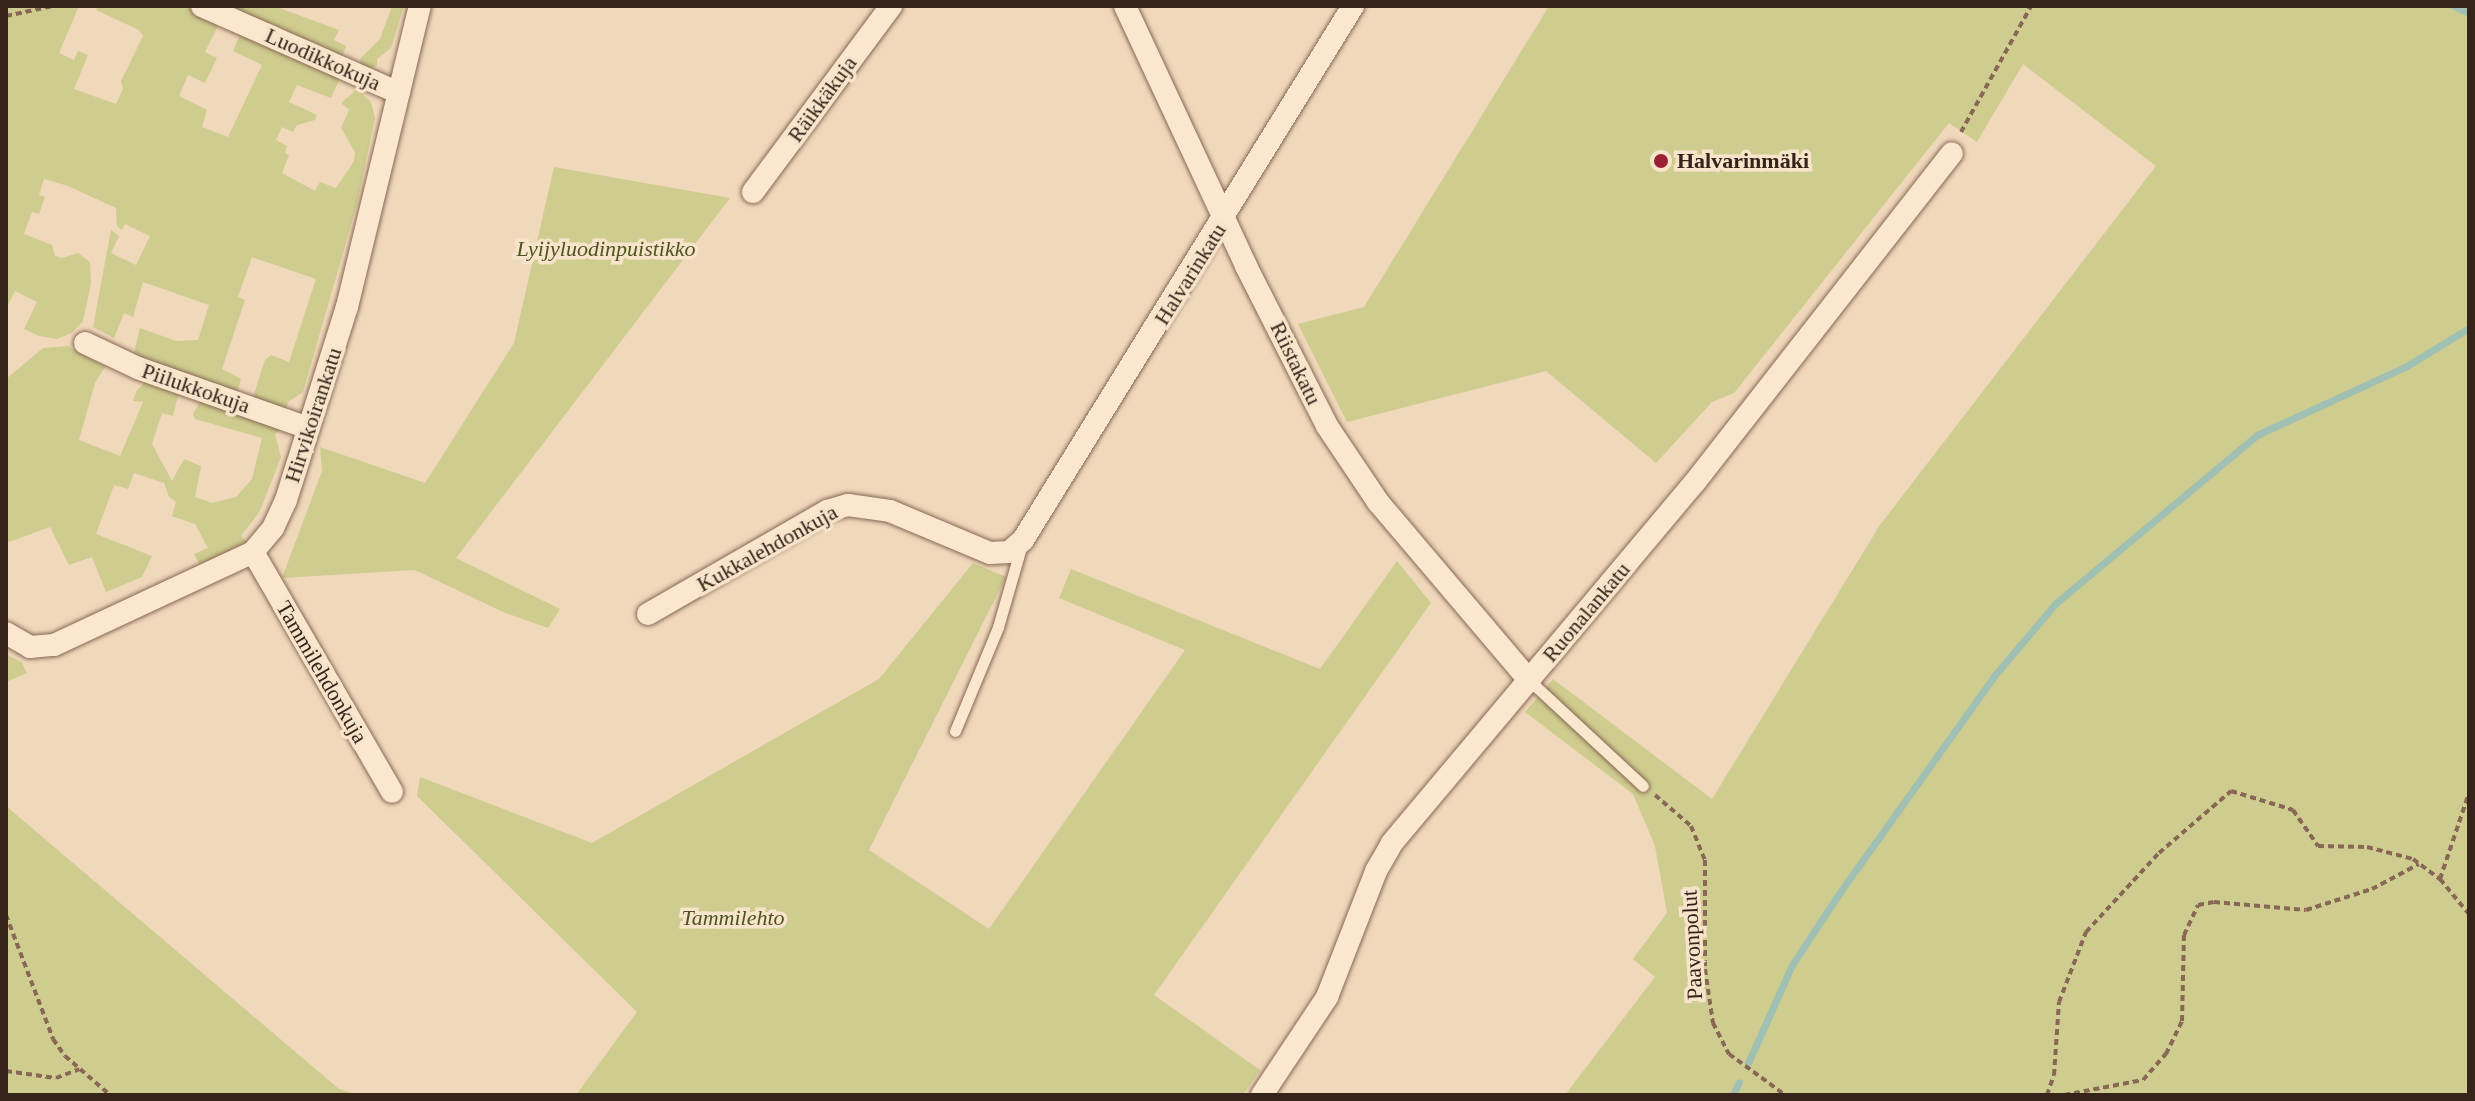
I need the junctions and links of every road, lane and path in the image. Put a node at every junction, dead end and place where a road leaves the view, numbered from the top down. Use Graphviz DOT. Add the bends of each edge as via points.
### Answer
graph roads {
  1 [pos="53,6"];
  2 [pos="202,6"];
  3 [pos="420,6"];
  4 [pos="891,6"];
  5 [pos="1125,6"];
  6 [pos="1353,6"];
  7 [pos="2031,6"];
  8 [pos="6,16"];
  9 [pos="399,93"];
  10 [pos="1952,153"];
  11 [pos="753,192"];
  12 [pos="1225,218"];
  13 [pos="85,343"];
  14 [pos="308,428"];
  15 [pos="1023,540"];
  16 [pos="253,552"];
  17 [pos="648,614"];
  18 [pos="6,633"];
  19 [pos="1530,681"];
  20 [pos="955,731"];
  21 [pos="1643,786"];
  22 [pos="392,792"];
  23 [pos="2469,793"];
  24 [pos="2419,864"];
  25 [pos="2440,879"];
  26 [pos="2469,914"];
  27 [pos="6,915"];
  28 [pos="79,1069"];
  29 [pos="6,1071"];
  30 [pos="110,1095"];
  31 [pos="1262,1095"];
  32 [pos="1785,1095"];
  33 [pos="2047,1095"];
  34 [pos="2064,1095"];
  1 -- 8 [label="path"];
  2 -- 9 [label="street, Luodikkokuja"];
  3 -- 9 [label="street, Hirvikoirankatu"];
  4 -- 11 [label="street, Räikkäkuja"];
  5 -- 12 [label="street, Riistakatu"];
  6 -- 12 [label="street, Halvarinkatu"];
  7 -- 10 [label="path"];
  9 -- 14 [label="street, Hirvikoirankatu" via="351,292"];
  10 -- 19 [label="street, Ruonalankatu" via="1743,422"];
  12 -- 15 [label="street, Halvarinkatu"];
  12 -- 19 [label="street, Riistakatu" via="1348,461"];
  13 -- 14 [label="street, Piilukkokuja" via="138,368"];
  14 -- 16 [label="street, Hirvikoirankatu" via="286,500 273,528"];
  15 -- 17 [label="street, Kukkalehdonkuja" via="1009,552 990,553 890,511 848,505 827,511"];
  15 -- 20 [label="lane" via="998,627"];
  16 -- 18 [label="street, Hirvikoirankatu" via="54,645 30,647"];
  16 -- 22 [label="street, Tammilehdonkuja"];
  19 -- 21 [label="lane"];
  19 -- 31 [label="street, Ruonalankatu" via="1392,843 1327,997"];
  21 -- 32 [label="path, Paavonpolut" via="1691,826 1705,860 1705,969 1713,1023 1729,1054"];
  23 -- 25 [label="path"];
  24 -- 25 [label="path"];
  24 -- 33 [label="path" via="2367,847 2318,846 2293,810 2231,791 2159,853 2086,932 2059,1002 2054,1075"];
  24 -- 34 [label="path" via="2372,889 2306,910 2198,905 2184,935 2182,1021 2166,1054 2143,1080"];
  25 -- 26 [label="path"];
  27 -- 28 [label="path" via="53,1039"];
  28 -- 29 [label="path" via="56,1078"];
  28 -- 30 [label="path"];
}
